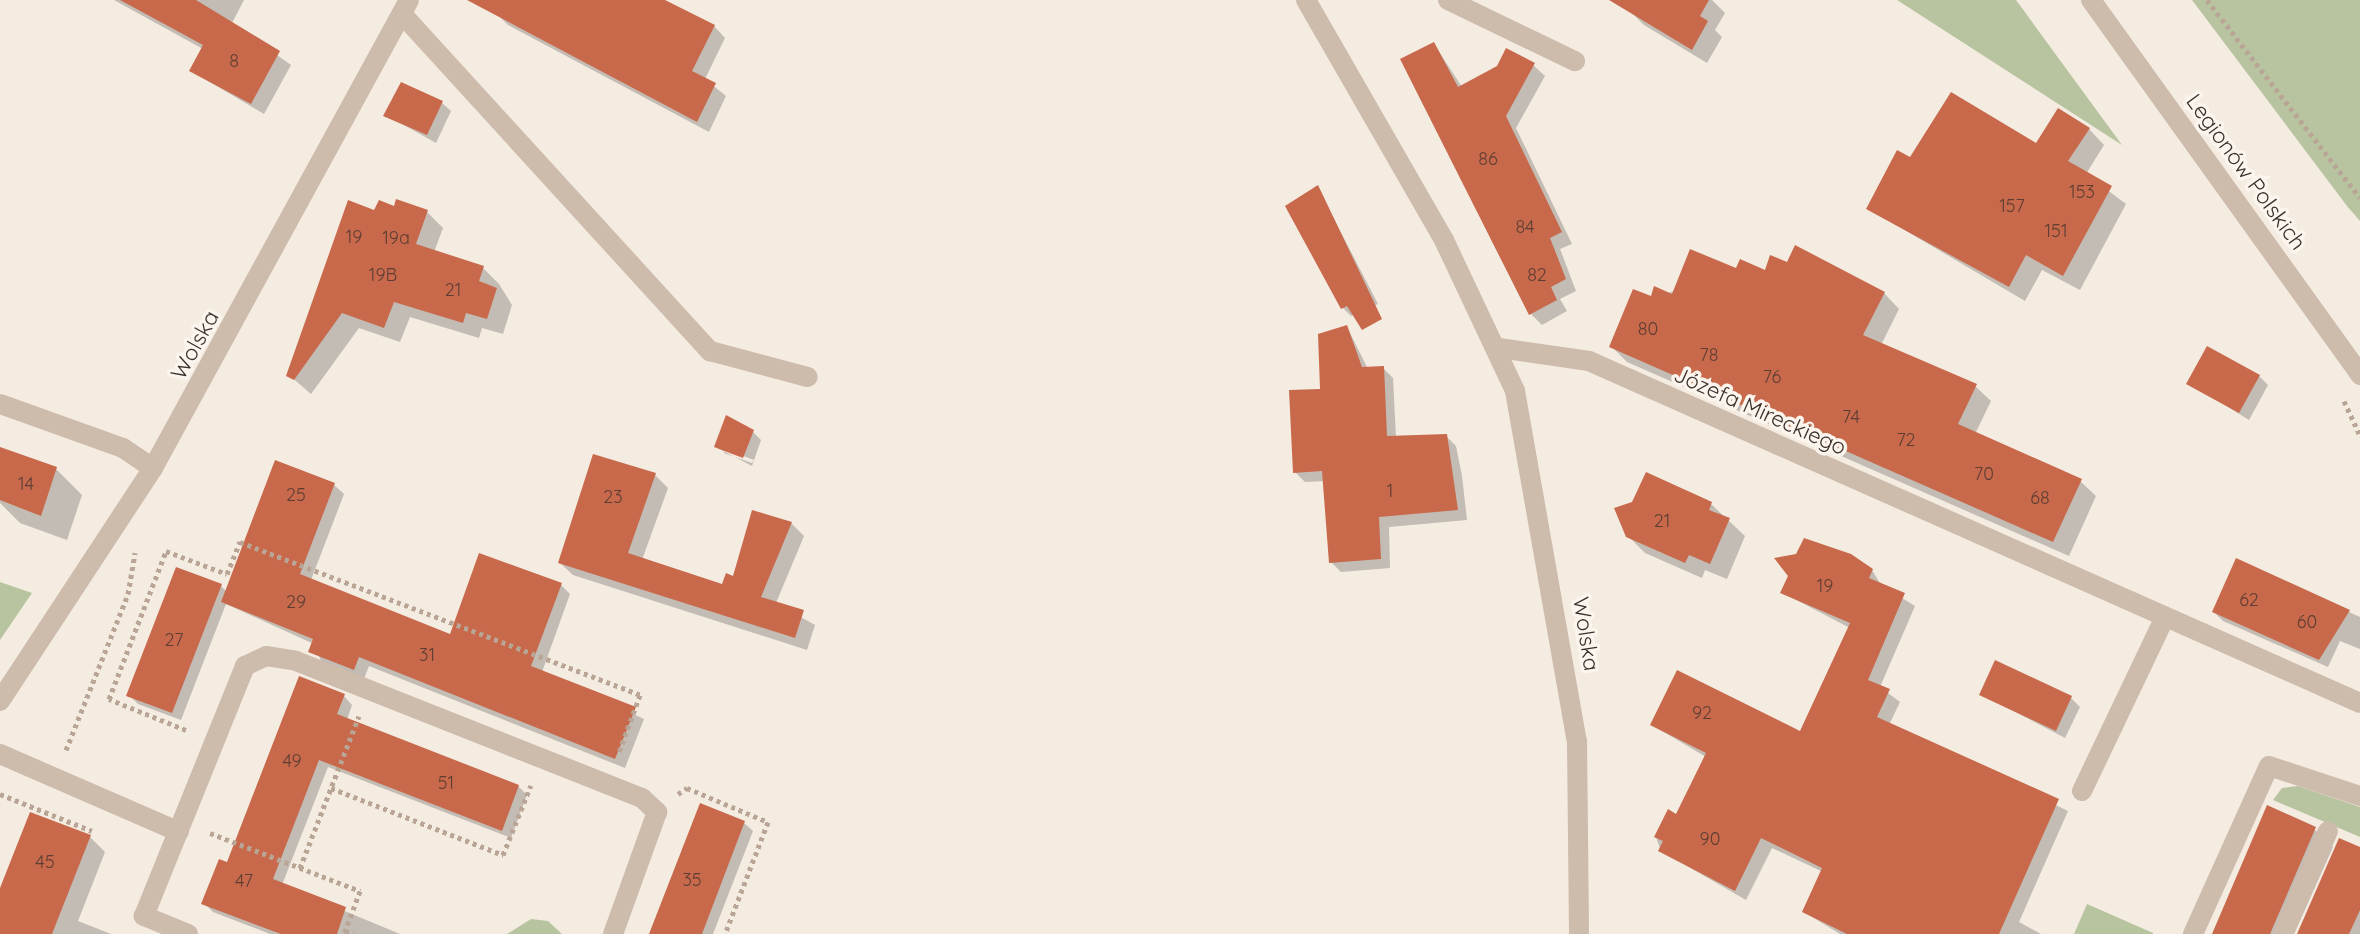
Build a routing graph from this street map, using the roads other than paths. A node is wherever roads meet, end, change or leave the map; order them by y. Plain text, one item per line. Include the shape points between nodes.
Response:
1 (1306, 0) edge
2 (1448, 0) edge
3 (2091, 0) edge
4 (406, 7) edge
5 (1575, 61) dead end
6 (1499, 348) junction
7 (2360, 375) edge
8 (808, 377) dead end
9 (0, 404) edge
10 (153, 468) junction
11 (2165, 617) junction
12 (0, 701) edge
13 (2360, 703) edge
14 (0, 754) edge
15 (2082, 791) dead end
16 (2360, 796) edge
17 (181, 828) junction
18 (2328, 831) dead end
19 (188, 934) edge
20 (613, 934) edge
21 (1579, 934) edge
22 (2193, 934) edge
23 (2283, 934) edge

1 - 6 street
2 - 5 street
3 - 7 street, Legionów Polskich
4 - 8 street via 710,351
4 - 10 street, Wolska
6 - 11 street, Józefa Mireckiego via 1589,361
6 - 21 street, Wolska via 1527,436 1572,702
9 - 10 street via 123,448
10 - 12 street, Wolska
11 - 13 street, Józefa Mireckiego
11 - 15 street
14 - 17 street
16 - 22 street via 2269,766
17 - 19 street via 144,916
17 - 20 street via 245,666 266,656 369,690 630,793 657,812
18 - 23 street

